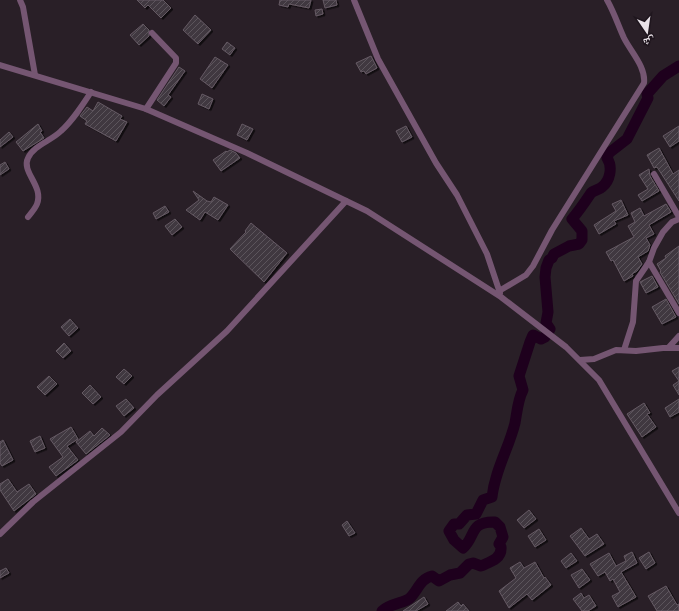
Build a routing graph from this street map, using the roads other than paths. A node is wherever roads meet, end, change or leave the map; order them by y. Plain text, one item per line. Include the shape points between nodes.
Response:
1 (20, 0) edge
2 (354, 0) edge
3 (607, 0) edge
4 (152, 33) dead end
5 (0, 65) edge
6 (35, 75) junction
7 (91, 92) junction
8 (146, 109) junction
9 (654, 174) dead end
10 (346, 201) junction
11 (28, 217) dead end
12 (679, 218) edge
13 (649, 262) junction
14 (500, 294) junction
15 (679, 313) edge
16 (679, 336) edge
17 (668, 347) junction
18 (679, 348) edge
19 (624, 350) junction
20 (580, 360) junction
21 (679, 513) edge
22 (0, 534) edge

1 - 6 street
2 - 14 street via 378,59 436,163 457,195 487,254
3 - 14 street via 642,70 644,83 555,224 533,266 526,275
4 - 8 street via 176,58 176,63
5 - 6 street
6 - 7 street
7 - 8 street
7 - 11 street via 79,112 60,132 34,150 27,160 27,168 38,190 36,205
8 - 10 street
9 - 12 street
10 - 14 street via 367,210
10 - 22 street via 227,331 121,432 33,502
12 - 13 street via 663,232
13 - 15 street
13 - 19 street via 636,281 633,322
14 - 20 street
16 - 17 street
17 - 18 street
17 - 19 street
19 - 20 street via 616,350 594,359
20 - 21 street via 612,398

